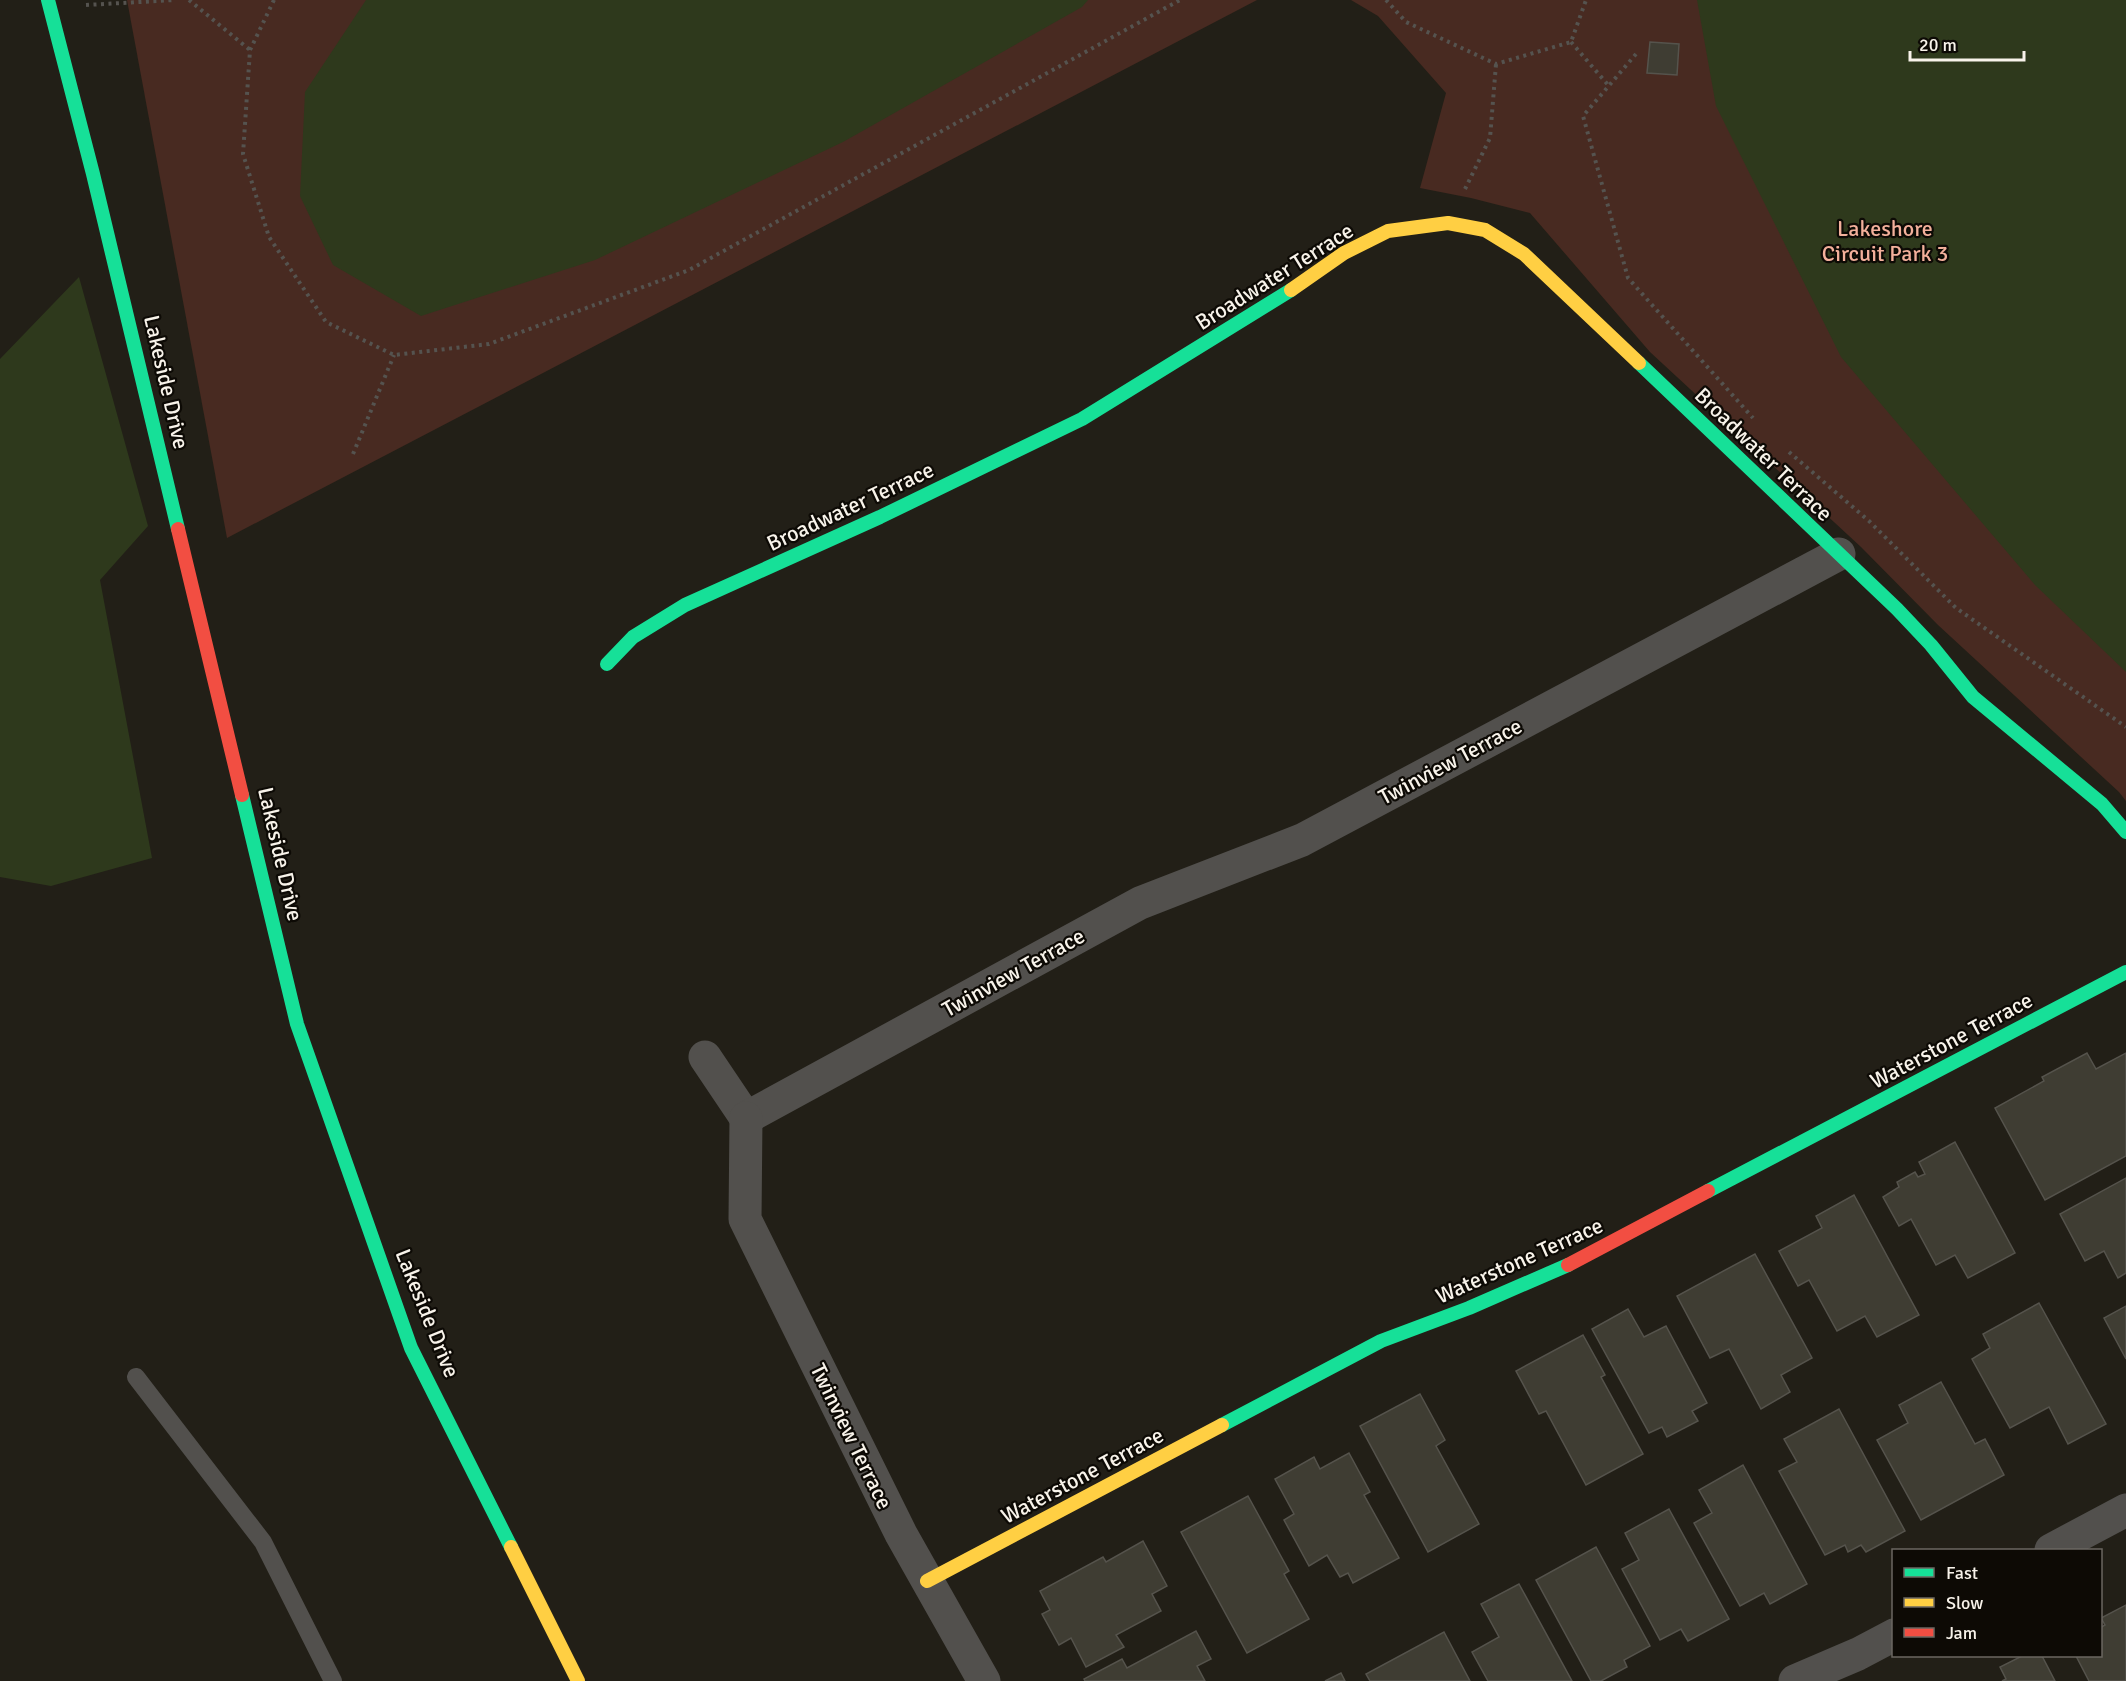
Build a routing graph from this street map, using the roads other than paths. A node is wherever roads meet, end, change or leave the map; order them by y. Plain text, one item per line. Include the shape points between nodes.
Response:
1 (49, 3) edge
2 (1839, 554) junction
3 (607, 663) dead end
4 (2126, 832) edge
5 (2126, 972) edge
6 (705, 1058) dead end
7 (746, 1118) junction
8 (136, 1377) dead end
9 (2126, 1510) edge
10 (2055, 1549) edge
11 (927, 1581) junction
12 (1892, 1636) edge
13 (333, 1681) edge
14 (578, 1681) edge
15 (984, 1681) edge
16 (1795, 1681) edge

1 - 14 street, Lakeside Drive via 300,1035 411,1348
2 - 3 street, Broadwater Terrace via 1524,254 1485,230 1448,223 1388,231 1344,253 1271,304 1082,419 880,517 685,605 633,637
2 - 4 street, Broadwater Terrace via 1898,609 1973,697 2102,804
2 - 7 street, Twinview Terrace via 1302,840 1140,903
5 - 11 street, Waterstone Terrace via 1556,1271 1382,1341
6 - 7 street
7 - 11 street, Twinview Terrace via 745,1219
8 - 13 lane via 263,1542
9 - 10 street
11 - 15 street, Twinview Terrace
12 - 16 street

